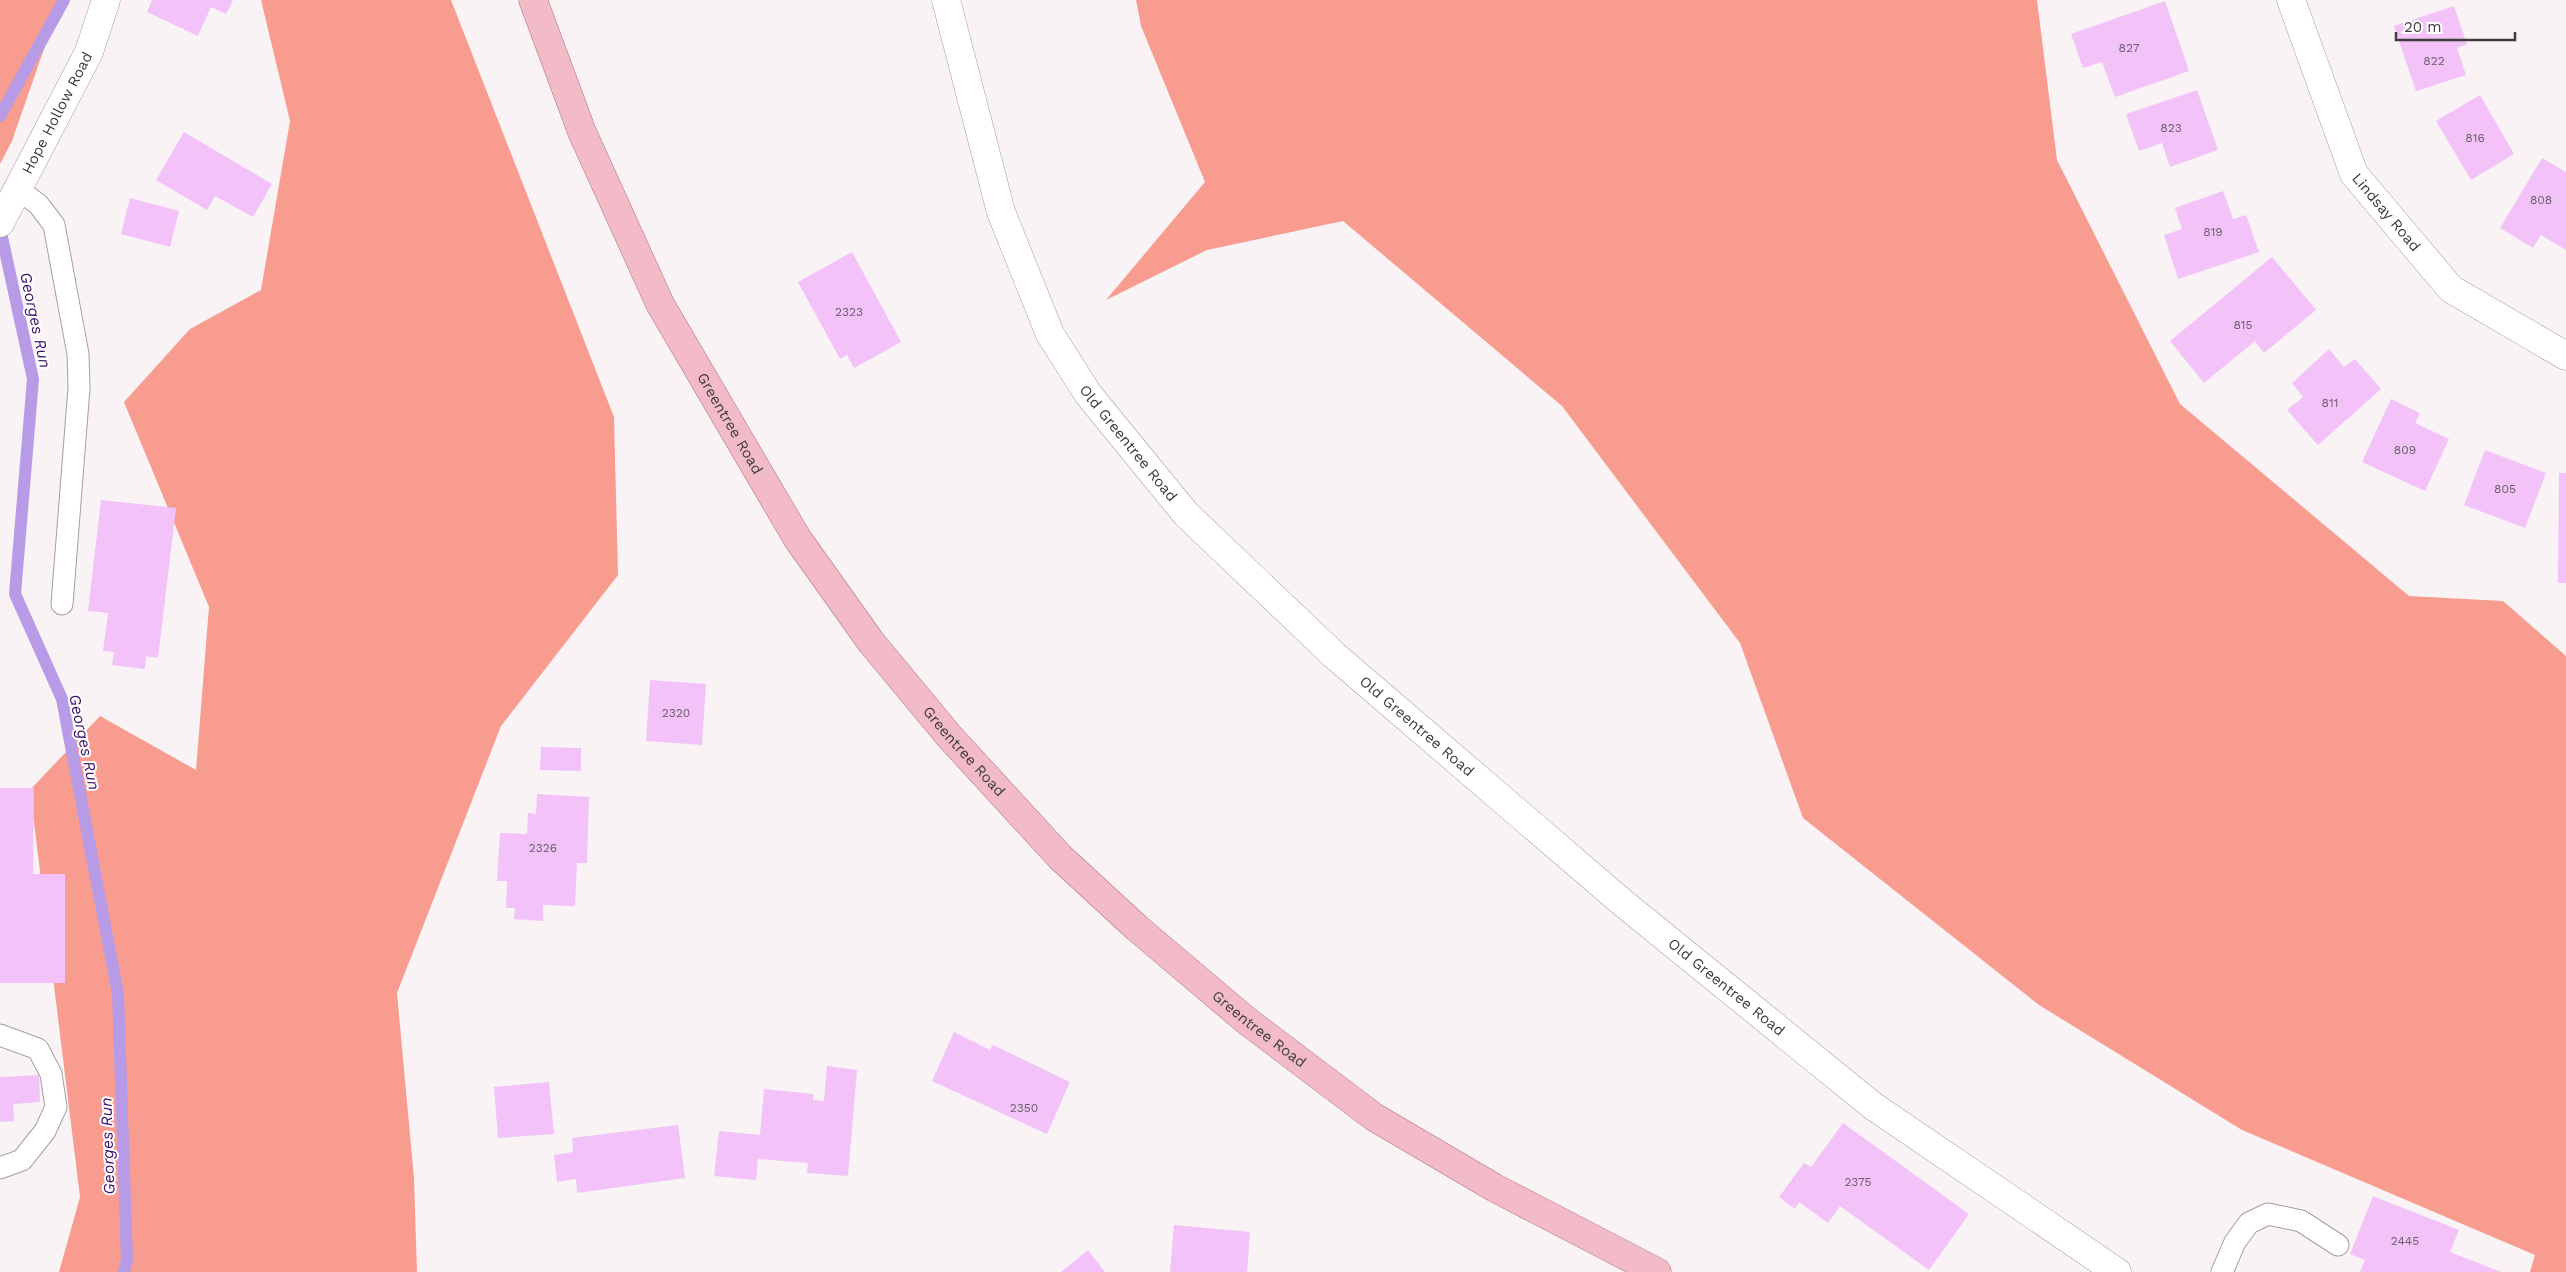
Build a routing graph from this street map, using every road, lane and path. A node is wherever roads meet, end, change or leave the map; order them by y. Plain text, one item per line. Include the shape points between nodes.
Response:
1 (106, 0) edge
2 (533, 0) edge
3 (946, 0) edge
4 (2291, 0) edge
5 (17, 189) junction
6 (0, 223) edge
7 (2566, 356) edge
8 (62, 604) dead end
9 (0, 1035) edge
10 (0, 1168) edge
11 (2338, 1245) dead end
12 (1657, 1272) edge
13 (2117, 1272) edge
14 (2222, 1272) edge

1 - 5 street, Hope Hollow Road via 89,52
2 - 12 main road, Greentree Road via 582,132 660,304 797,538 871,642 948,736 1060,856 1137,928 1247,1021 1358,1105 1495,1188
3 - 13 street, Old Greentree Road via 1002,212 1050,334 1088,394 1186,514 1334,655 1638,916 1873,1106
4 - 7 street, Lindsay Road via 2354,174 2451,289
5 - 6 street, Hope Hollow Road
5 - 8 lane via 38,204 54,225 78,354 79,388
9 - 10 lane via 38,1049 51,1074 56,1106 45,1131 22,1160
11 - 14 lane via 2301,1221 2268,1214 2249,1223 2235,1242

